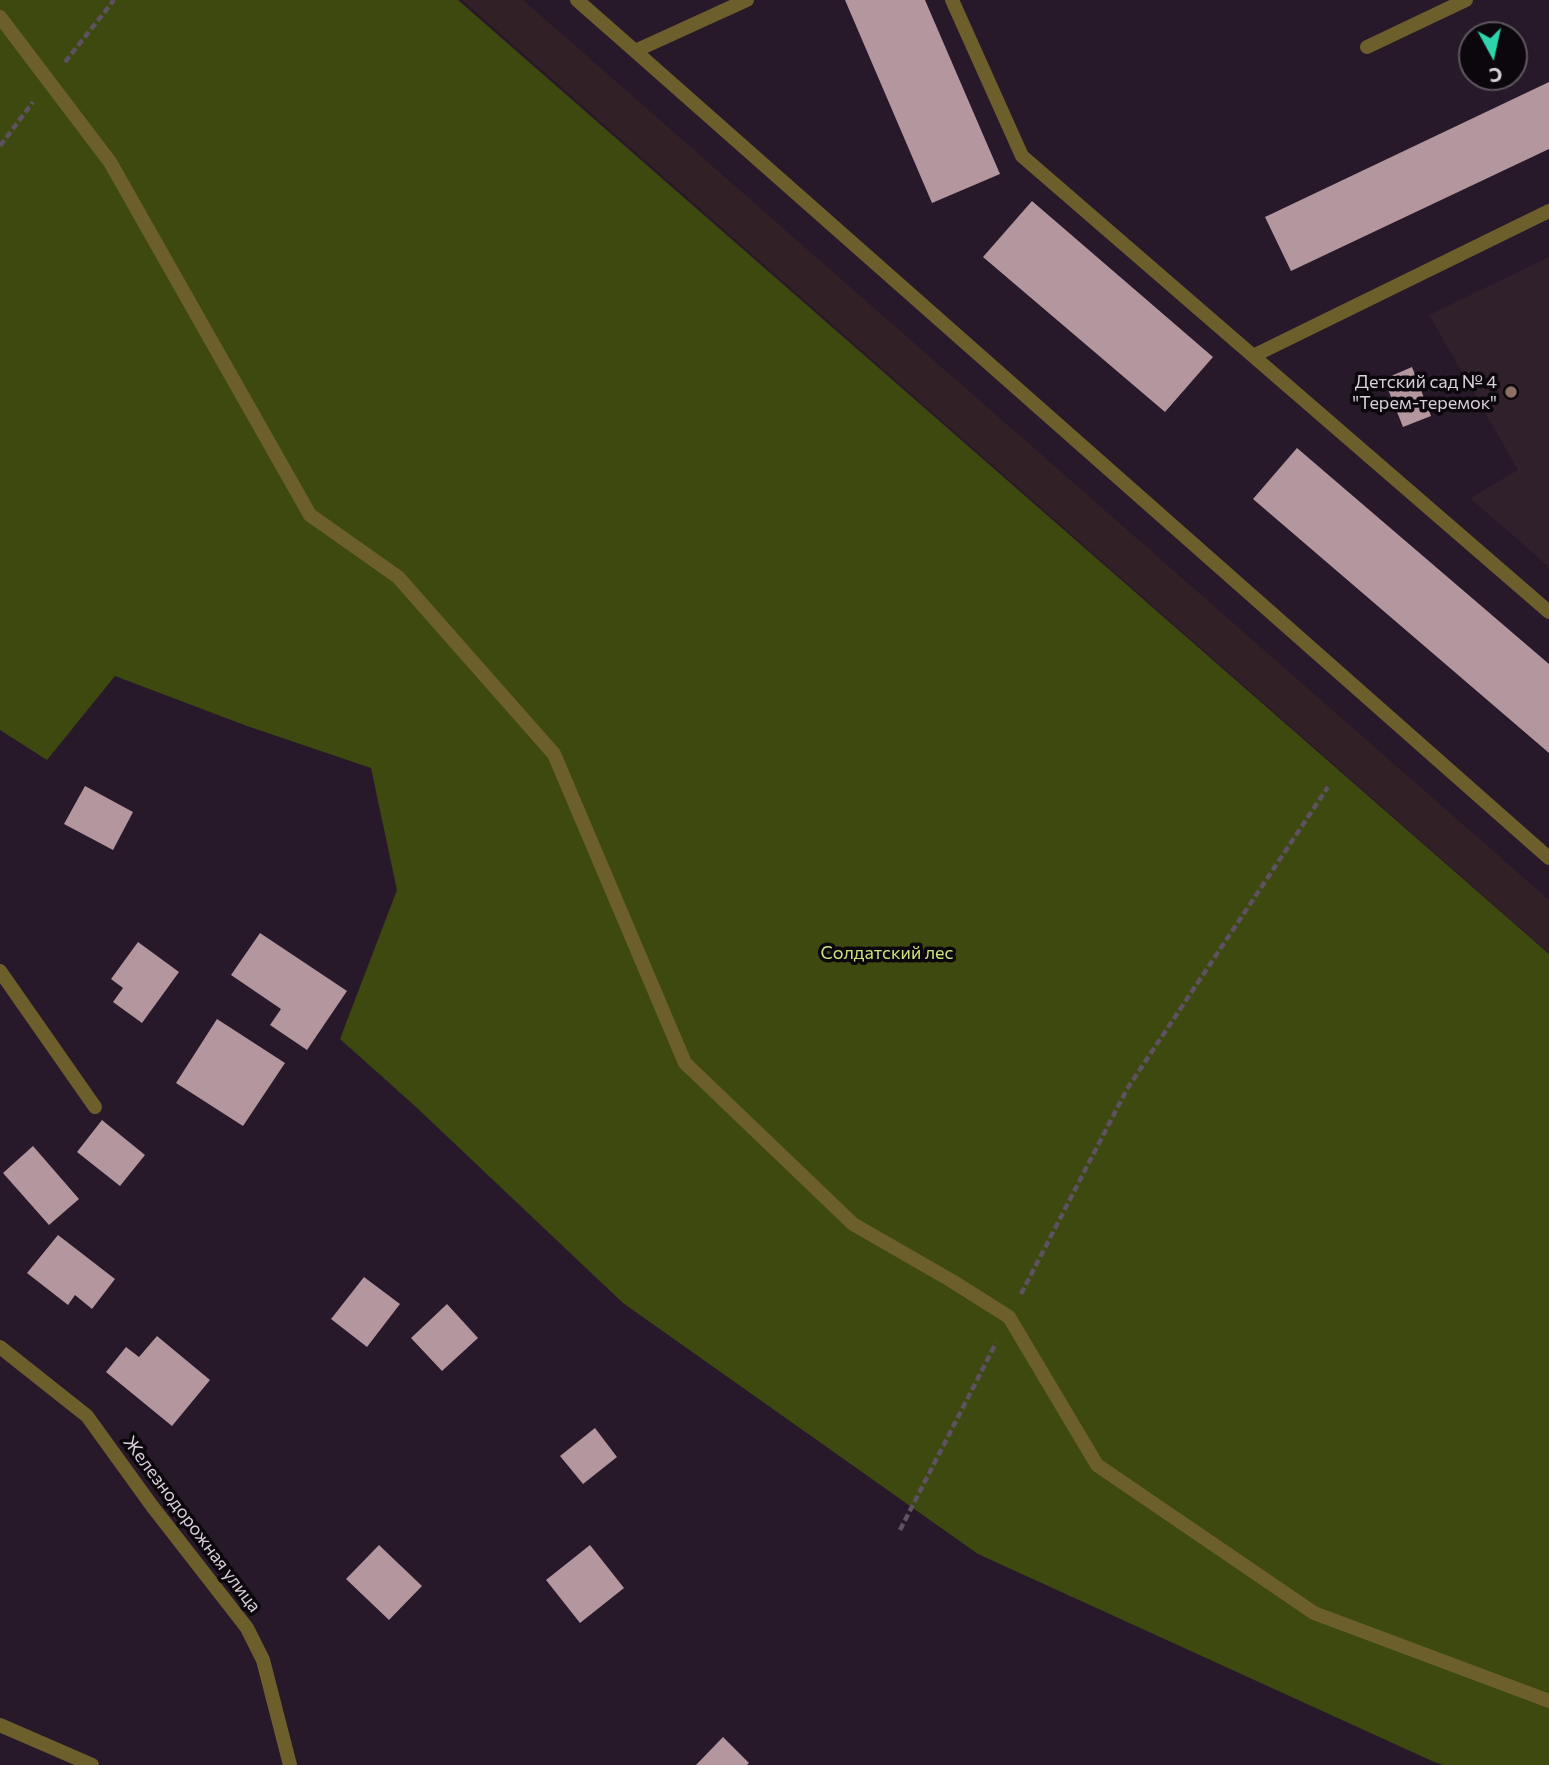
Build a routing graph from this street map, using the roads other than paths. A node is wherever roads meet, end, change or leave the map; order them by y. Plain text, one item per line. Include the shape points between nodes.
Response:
1 (577, 0) edge
2 (747, 0) edge
3 (953, 0) edge
4 (1466, 0) edge
5 (0, 17) edge
6 (1367, 47) dead end
7 (635, 51) junction
8 (1549, 211) edge
9 (1253, 356) junction
10 (1549, 612) edge
11 (1549, 858) edge
12 (0, 971) edge
13 (95, 1107) dead end
14 (0, 1347) edge
15 (1549, 1701) edge
16 (0, 1725) edge
17 (92, 1765) edge
18 (290, 1765) edge

1 - 7 street
2 - 7 street
3 - 9 street via 1022,156
4 - 6 street
5 - 15 street via 110,162 310,515 398,577 554,754 685,1063 853,1224 1009,1317 1097,1465 1314,1612
7 - 11 street
8 - 9 street
9 - 10 street
12 - 13 street
14 - 18 street, Железнодорожная улица via 87,1416 247,1628 263,1661
16 - 17 street

